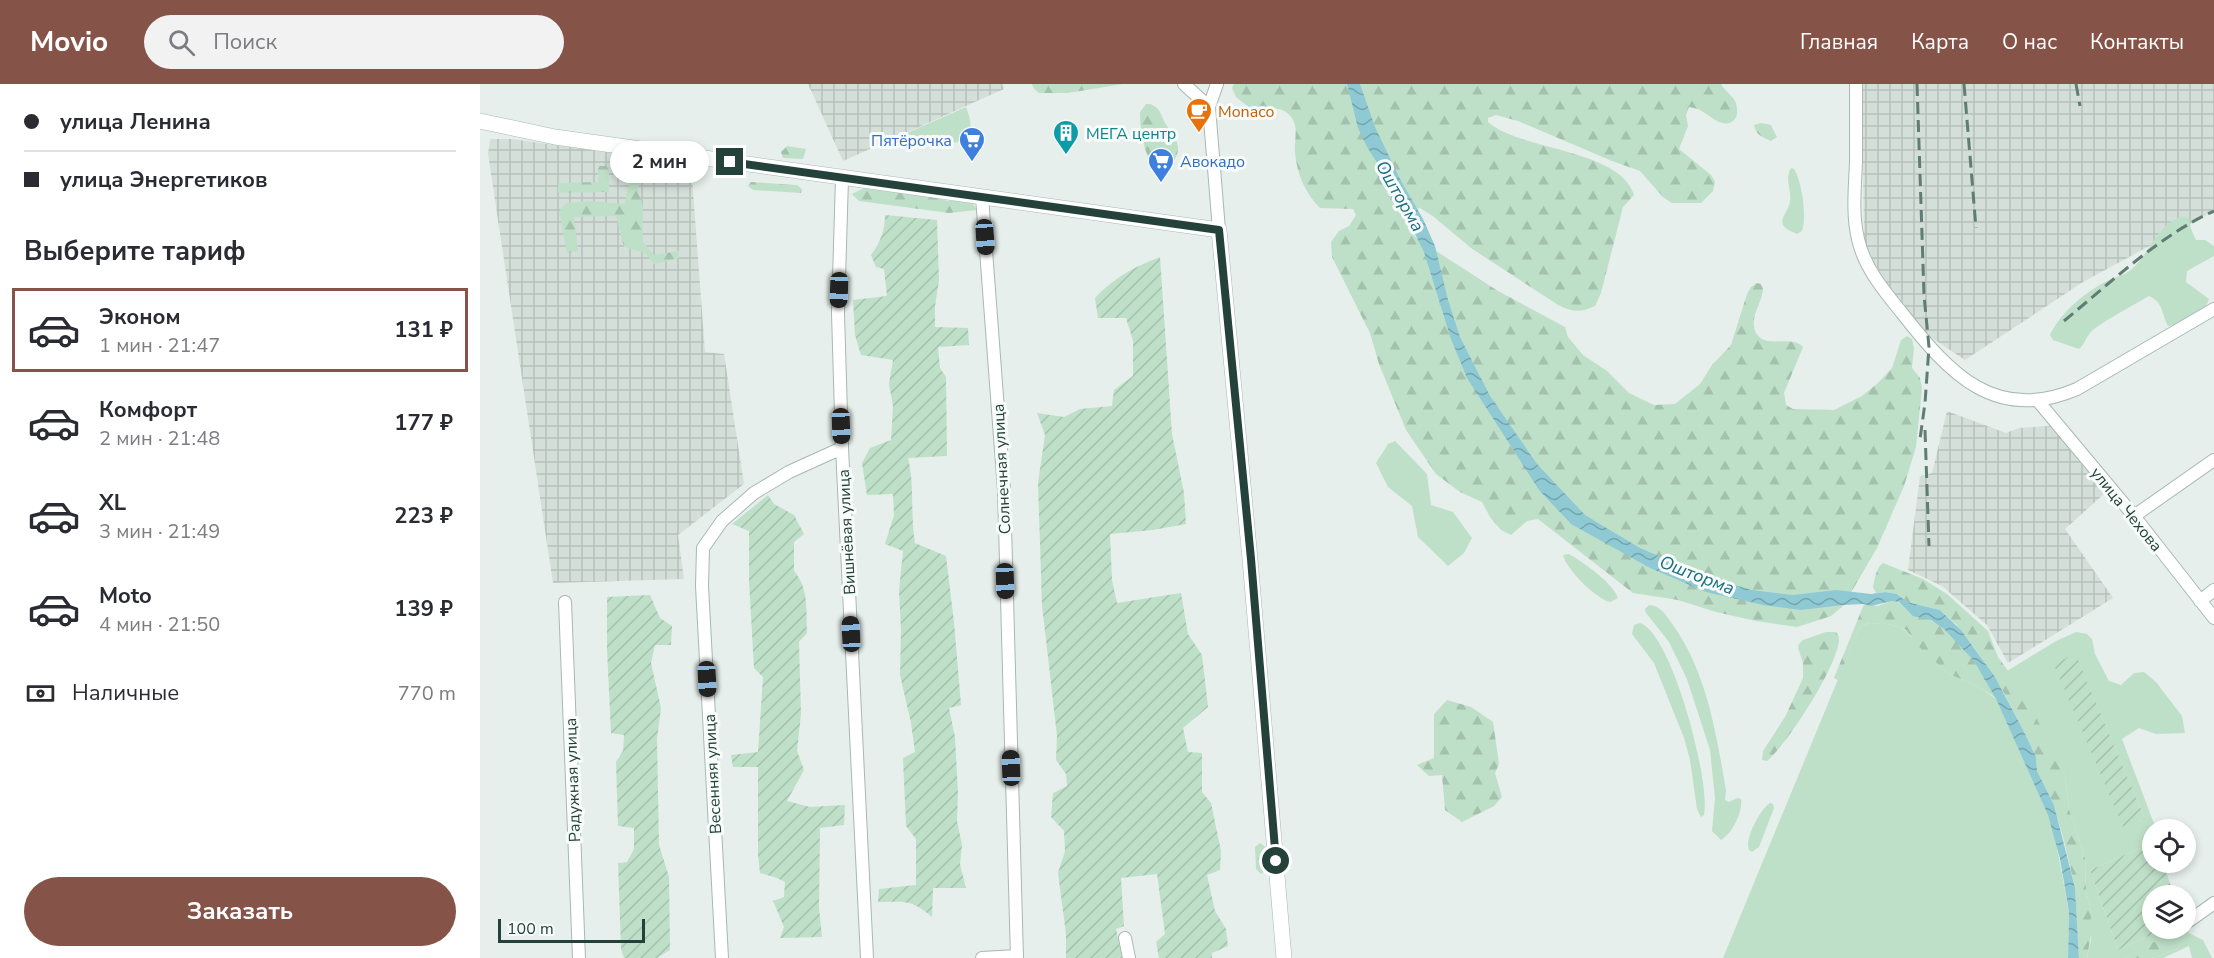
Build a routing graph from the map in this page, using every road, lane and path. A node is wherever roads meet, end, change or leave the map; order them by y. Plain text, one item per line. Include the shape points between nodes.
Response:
1 (1184, 84) edge
2 (1217, 84) edge
3 (1856, 84) edge
4 (1209, 107) junction
5 (480, 121) edge
6 (842, 178) junction
7 (982, 197) junction
8 (1219, 230) junction
9 (2214, 309) edge
10 (2038, 401) junction
11 (842, 448) junction
12 (2214, 460) edge
13 (2134, 516) junction
14 (2214, 590) edge
15 (2200, 601) junction
16 (565, 602) dead end
17 (2214, 618) edge
18 (2214, 903) edge
19 (2196, 915) edge
20 (1125, 938) dead end
21 (1017, 957) edge
22 (579, 958) edge
23 (722, 958) edge
24 (867, 958) edge
25 (982, 958) edge
26 (1129, 958) edge
27 (1284, 958) edge

1 - 4 street
2 - 4 street
3 - 10 street via 1854,214 1858,239 1874,274 1940,360 1963,378 1994,395
4 - 8 street
5 - 6 street via 555,136
6 - 7 street
6 - 11 street, Вишнёвая улица via 838,313
7 - 8 street
7 - 21 street, Солнечная улица via 1004,490
8 - 27 street
9 - 10 street via 2077,389
10 - 13 street, улица Чехова
11 - 23 street, Весенняя улица via 754,493 722,521 703,548
11 - 24 street, Вишнёвая улица
12 - 13 street
13 - 15 street, улица Чехова
14 - 15 street
15 - 17 street, улица Чехова
16 - 22 street, Радужная улица
18 - 19 street
20 - 26 street
21 - 25 street

